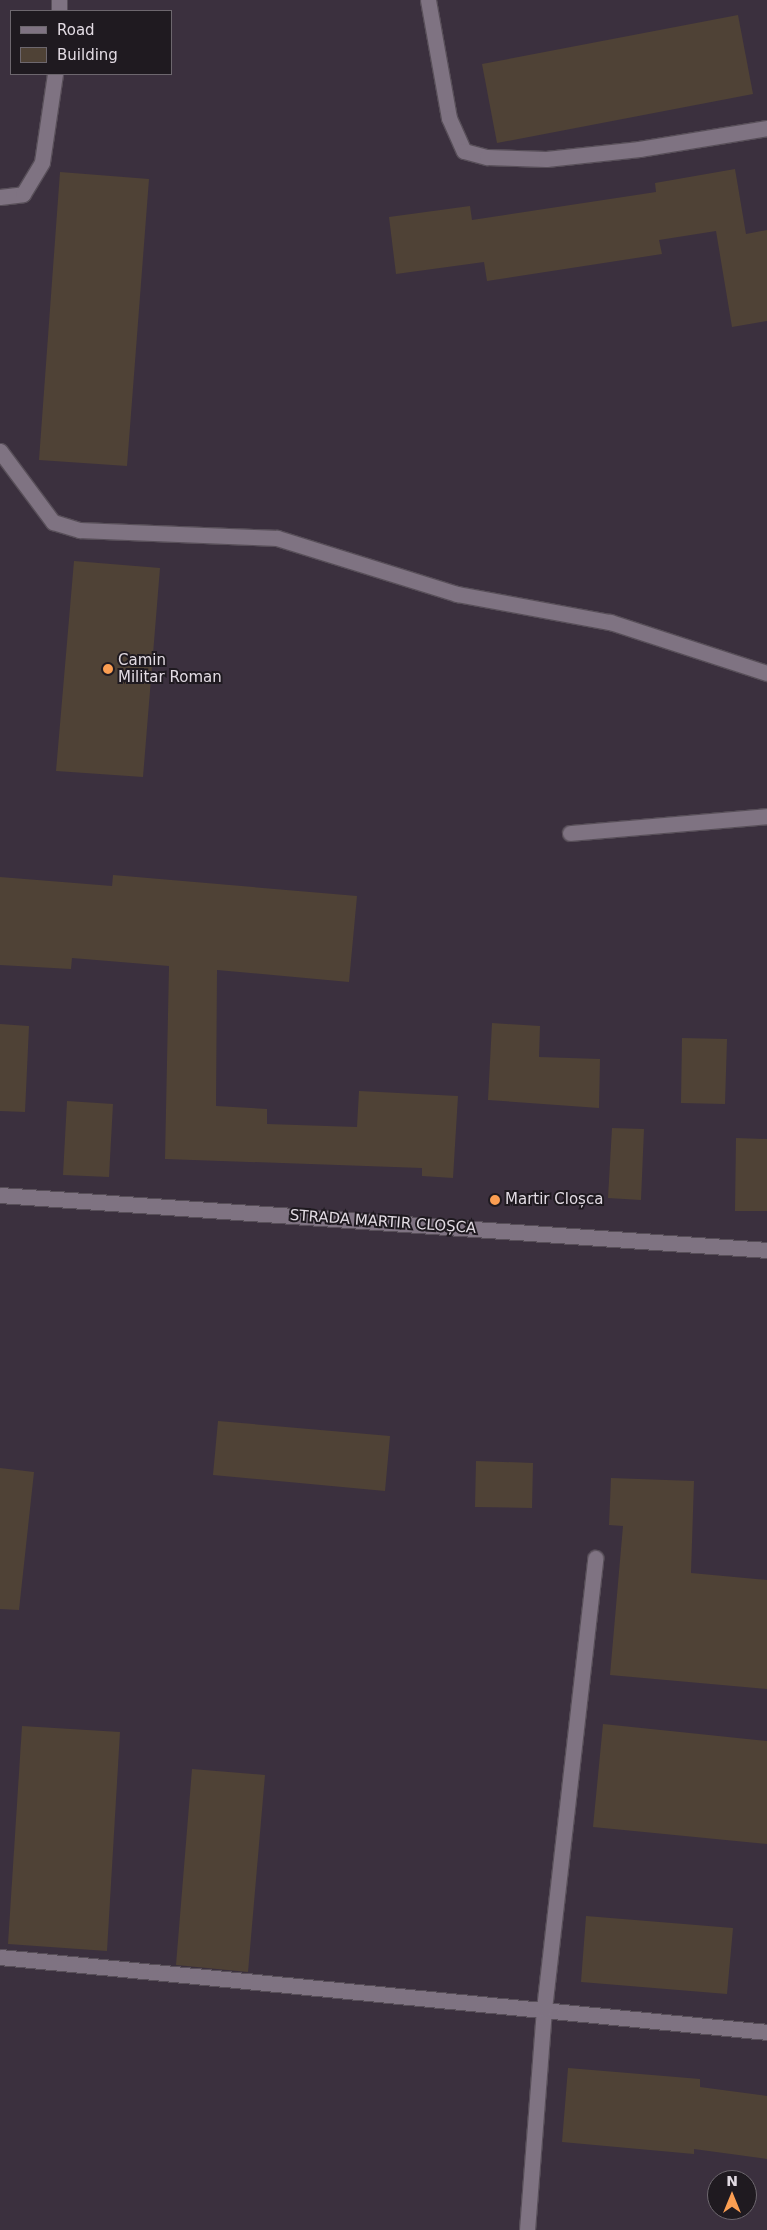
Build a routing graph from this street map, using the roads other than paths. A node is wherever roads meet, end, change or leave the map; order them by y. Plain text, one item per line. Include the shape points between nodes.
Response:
1 (428, 0) edge
2 (55, 75) edge
3 (767, 128) edge
4 (0, 197) edge
5 (0, 451) edge
6 (767, 673) edge
7 (767, 816) edge
8 (570, 833) dead end
9 (0, 1195) edge
10 (767, 1250) edge
11 (595, 1558) dead end
12 (0, 1957) edge
13 (544, 2010) junction
14 (767, 2032) edge
15 (527, 2230) edge

1 - 3 street via 449,118 464,151 487,158 546,159 639,150
2 - 4 street via 42,162 23,194
5 - 6 street via 53,522 80,530 278,538 457,594 610,622
7 - 8 street
9 - 10 street, STRADA MARTIR CLOȘCA
11 - 13 street
12 - 13 street
13 - 14 street
13 - 15 street

